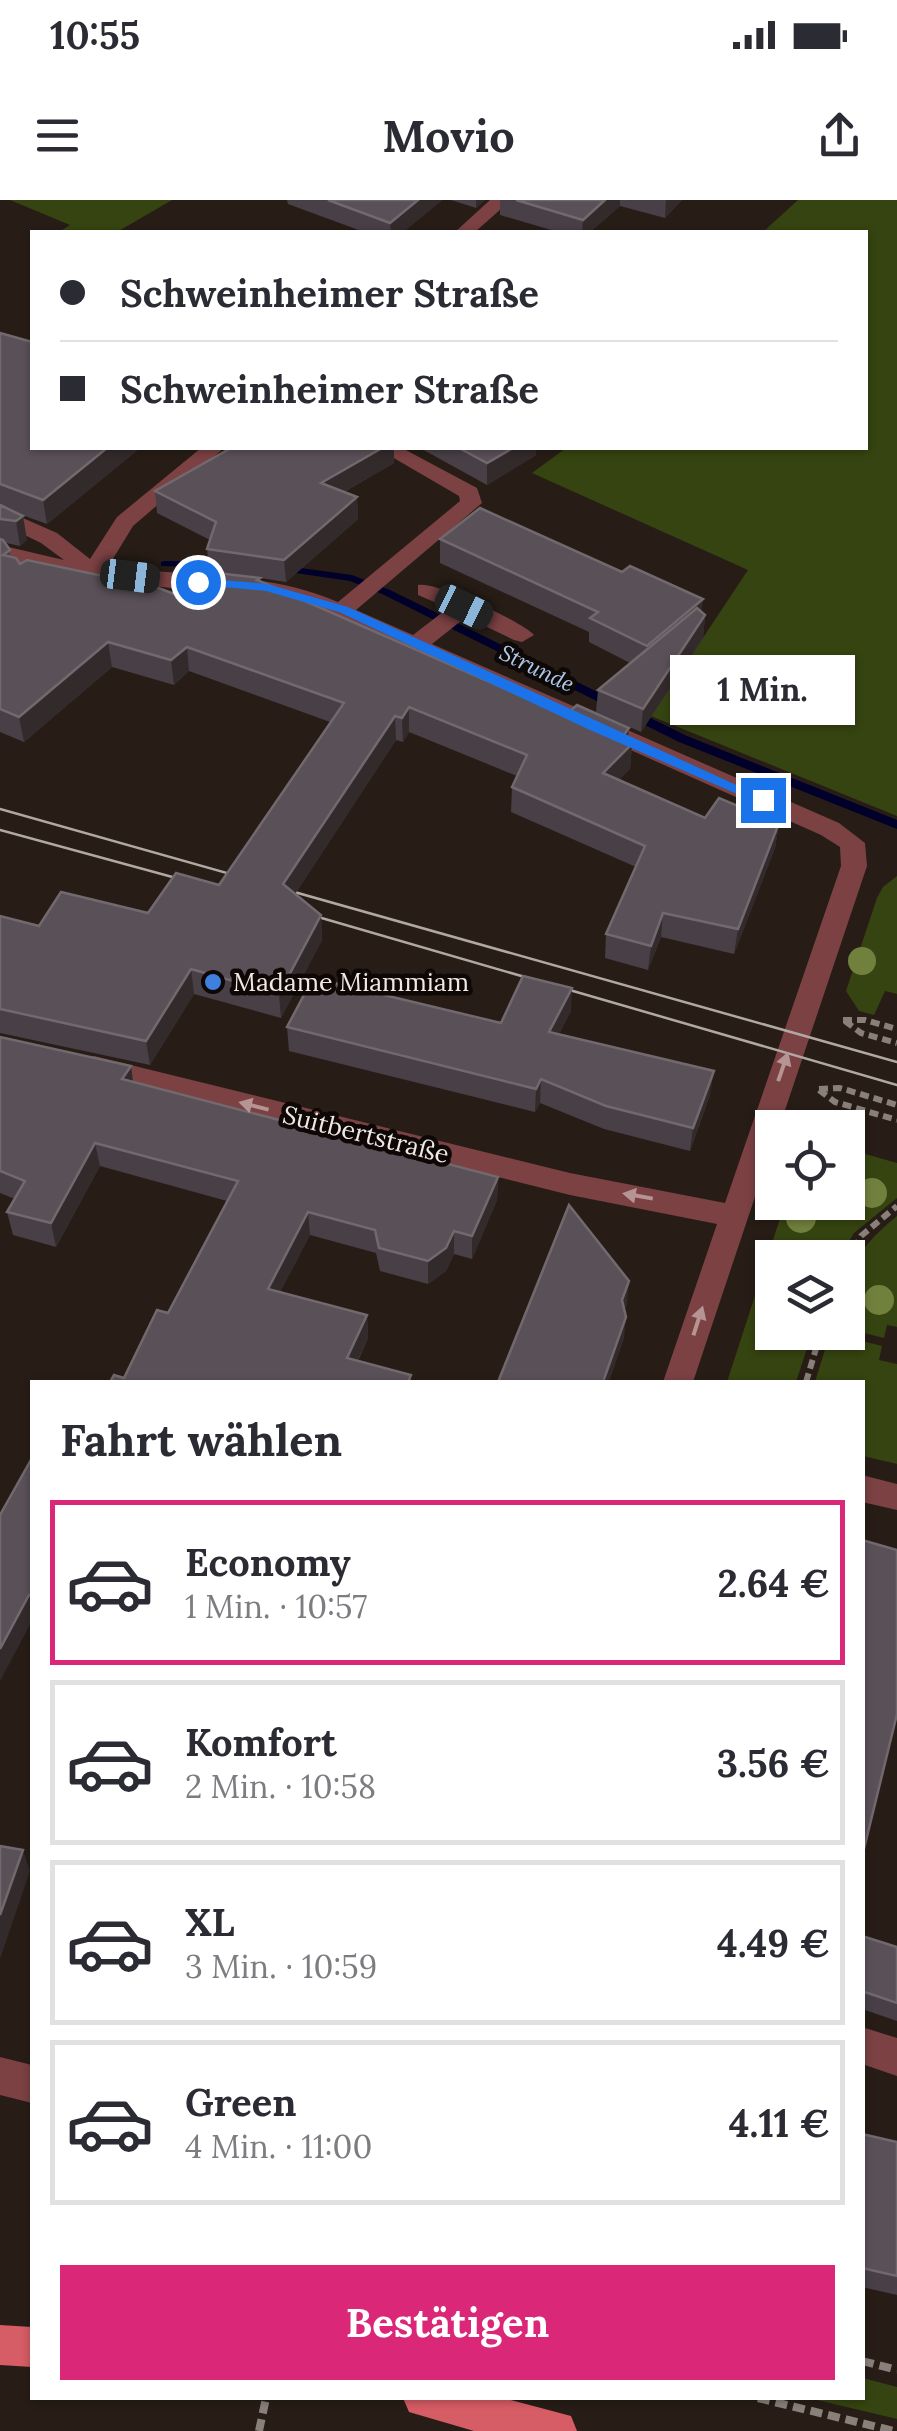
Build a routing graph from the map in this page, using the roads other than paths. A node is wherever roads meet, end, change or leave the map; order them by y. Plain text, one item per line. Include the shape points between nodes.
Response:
1 (502, 200) edge
2 (466, 230) edge
3 (211, 450) edge
4 (391, 450) edge
5 (0, 514) edge
6 (0, 552) edge
7 (93, 572) junction
8 (426, 590) dead end
9 (344, 609) junction
10 (442, 624) junction
11 (522, 635) dead end
12 (69, 1060) edge
13 (734, 1216) junction
14 (679, 1380) edge
15 (865, 1489) edge
16 (897, 1496) edge
17 (865, 2046) edge
18 (897, 2057) edge
19 (0, 2076) edge
20 (30, 2084) edge
21 (0, 2344) edge
22 (30, 2347) edge
23 (431, 2400) edge
24 (556, 2431) edge

1 - 2 street
3 - 7 street via 126,522
4 - 9 street via 468,493 471,503
5 - 7 street via 49,538
6 - 7 street
7 - 9 street via 267,588
8 - 10 street
9 - 10 street
10 - 11 street
13 -> 10 street via 854,866 852,843 595,728
13 -> 12 street, Suitbertstraße via 570,1184
14 -> 13 street
15 - 16 street
17 - 18 street
19 - 20 street
21 - 22 main road
23 - 24 main road

